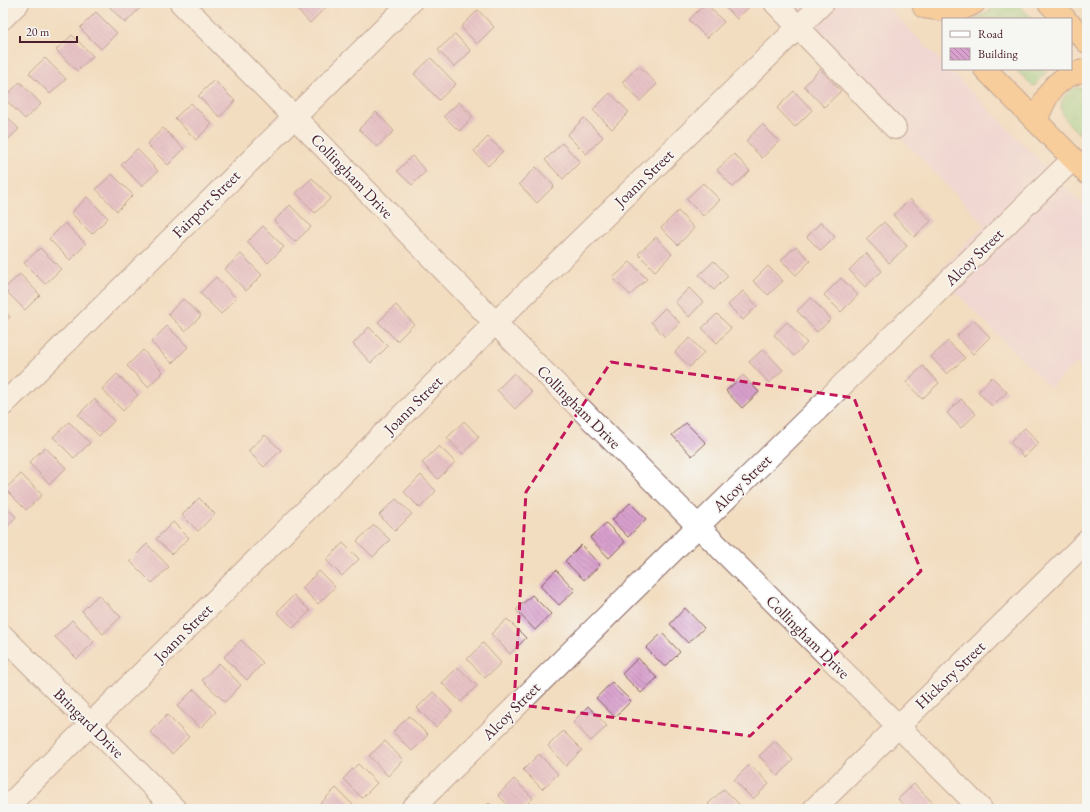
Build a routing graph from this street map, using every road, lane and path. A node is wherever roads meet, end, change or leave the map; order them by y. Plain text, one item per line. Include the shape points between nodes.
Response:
1 (18, 3) edge
2 (181, 3) edge
3 (410, 3) edge
4 (776, 3) edge
5 (823, 3) edge
6 (974, 3) edge
7 (1049, 3) edge
8 (921, 5) edge
9 (3, 18) edge
10 (1063, 18) edge
11 (799, 26) junction
12 (942, 26) edge
13 (1072, 27) edge
14 (1087, 42) edge
15 (986, 70) edge
16 (1087, 70) edge
17 (294, 118) junction
18 (1036, 121) junction
19 (895, 128) dead end
20 (1080, 166) edge
21 (495, 323) junction
22 (3, 405) edge
23 (698, 526) junction
24 (1087, 541) edge
25 (3, 636) edge
26 (91, 724) junction
27 (898, 726) junction
28 (5, 809) edge
29 (175, 809) edge
30 (412, 809) edge
31 (814, 809) edge
32 (981, 809) edge

1 - 9 street
2 - 17 street, Collingham Drive
3 - 17 street, Fairport Street
4 - 11 street
5 - 11 street, Joann Street
6 - 8 highway via 946,10
7 - 10 highway
8 - 12 highway
11 - 19 street
11 - 21 street, Joann Street
13 - 14 highway
15 - 18 highway
16 - 18 highway via 1065,77 1055,84
17 - 21 street, Collingham Drive
17 - 22 street, Fairport Street
18 - 20 highway
20 - 23 street, Alcoy Street
21 - 23 street, Collingham Drive
21 - 26 street, Joann Street
23 - 27 street, Collingham Drive
23 - 30 street, Alcoy Street
24 - 27 street, Hickory Street
25 - 26 street, Bringard Drive
26 - 28 street, Joann Street
26 - 29 street, Bringard Drive
27 - 31 street, Hickory Street
27 - 32 street, Collingham Drive

